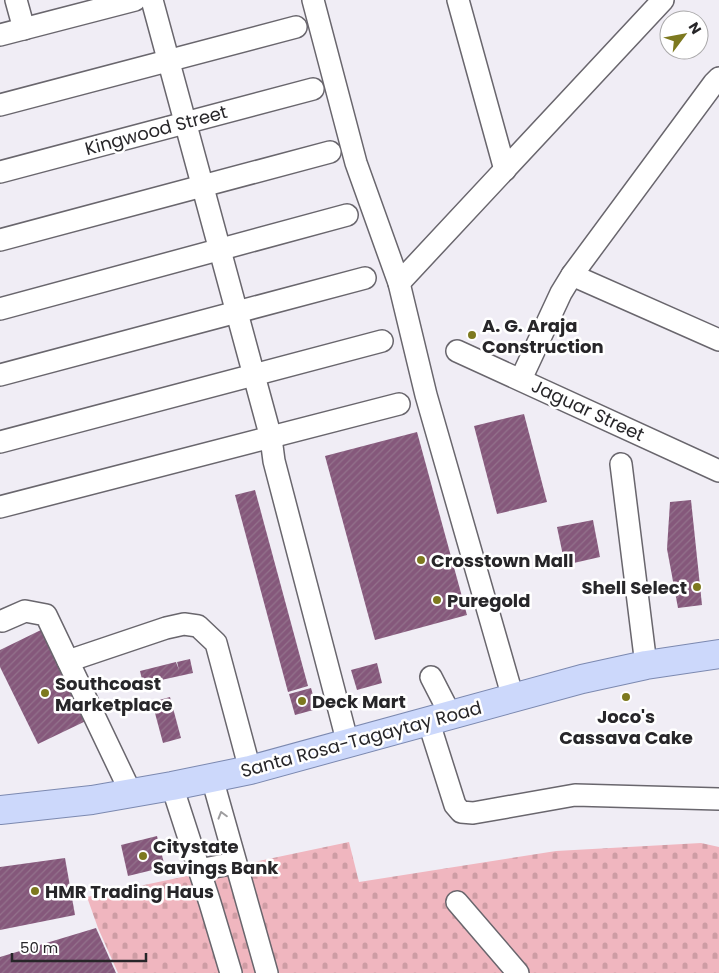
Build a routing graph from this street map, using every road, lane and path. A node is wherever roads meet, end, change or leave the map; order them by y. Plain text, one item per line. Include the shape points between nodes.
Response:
1 (16, 0) edge
2 (135, 0) edge
3 (152, 0) edge
4 (313, 0) edge
5 (458, 0) edge
6 (663, 0) edge
7 (90, 6) edge
8 (296, 26) dead end
9 (24, 29) junction
10 (0, 35) edge
11 (168, 59) junction
12 (719, 78) edge
13 (313, 89) dead end
14 (0, 105) edge
15 (185, 122) junction
16 (330, 152) dead end
17 (505, 170) junction
18 (0, 172) edge
19 (202, 185) junction
20 (347, 215) dead end
21 (0, 240) edge
22 (220, 248) junction
23 (572, 275) junction
24 (364, 278) dead end
25 (399, 283) junction
26 (0, 309) edge
27 (237, 311) junction
28 (719, 340) edge
29 (382, 341) dead end
30 (457, 351) dead end
31 (254, 374) junction
32 (0, 375) edge
33 (521, 379) junction
34 (399, 404) dead end
35 (271, 438) junction
36 (0, 442) edge
37 (621, 464) dead end
38 (719, 471) edge
39 (0, 507) edge
40 (2, 621) dead end
41 (719, 654) edge
42 (68, 660) junction
43 (646, 664) junction
44 (431, 677) dead end
45 (513, 698) junction
46 (439, 717) junction
47 (348, 744) junction
48 (250, 770) junction
49 (212, 778) junction
50 (172, 786) junction
51 (131, 793) junction
52 (719, 800) edge
53 (0, 810) edge
54 (236, 862) junction
55 (199, 870) junction
56 (457, 902) dead end
57 (256, 939) junction
58 (224, 948) junction
59 (231, 973) edge
60 (267, 973) edge
61 (518, 973) edge

1 - 9 street
2 - 7 street
3 - 11 street
4 - 25 street via 356,163
5 - 17 street
6 - 17 street
7 - 9 street
8 - 11 street
9 - 10 street
11 - 14 street
11 - 15 street
12 - 23 street
13 - 15 street, Kingwood Street
15 - 18 street, Kingwood Street
15 - 19 street
16 - 19 street
17 - 25 street
19 - 21 street
19 - 22 street
20 - 22 street
22 - 26 street
22 - 27 street
23 - 28 street
23 - 33 street
24 - 27 street
25 - 45 street via 426,396
27 - 31 street
27 - 32 street
29 - 31 street
30 - 33 street, Jaguar Street
31 - 35 street
31 - 36 street
33 - 38 street, Jaguar Street
34 - 35 street
35 - 39 street
35 - 47 street via 274,461
37 - 43 street
40 - 42 street via 25,611 46,615
41 - 43 main road, Santa Rosa-Tagaytay Road
42 - 48 street via 166,628 184,624 198,626 216,642
42 - 51 street
43 - 45 main road, Santa Rosa-Tagaytay Road
44 - 46 street
45 - 46 main road, Santa Rosa-Tagaytay Road
46 - 47 main road, Santa Rosa-Tagaytay Road
46 - 52 street via 455,805 461,812 575,795
47 - 48 main road, Santa Rosa-Tagaytay Road
48 - 49 main road, Santa Rosa-Tagaytay Road
49 - 50 main road, Santa Rosa-Tagaytay Road
54 -> 49 street
50 - 51 main road, Santa Rosa-Tagaytay Road
50 - 55 street
51 - 53 main road, Santa Rosa-Tagaytay Road
54 - 55 street
54 - 57 street
55 - 58 street
56 - 61 street
57 - 58 street
57 - 60 street
58 - 59 street

